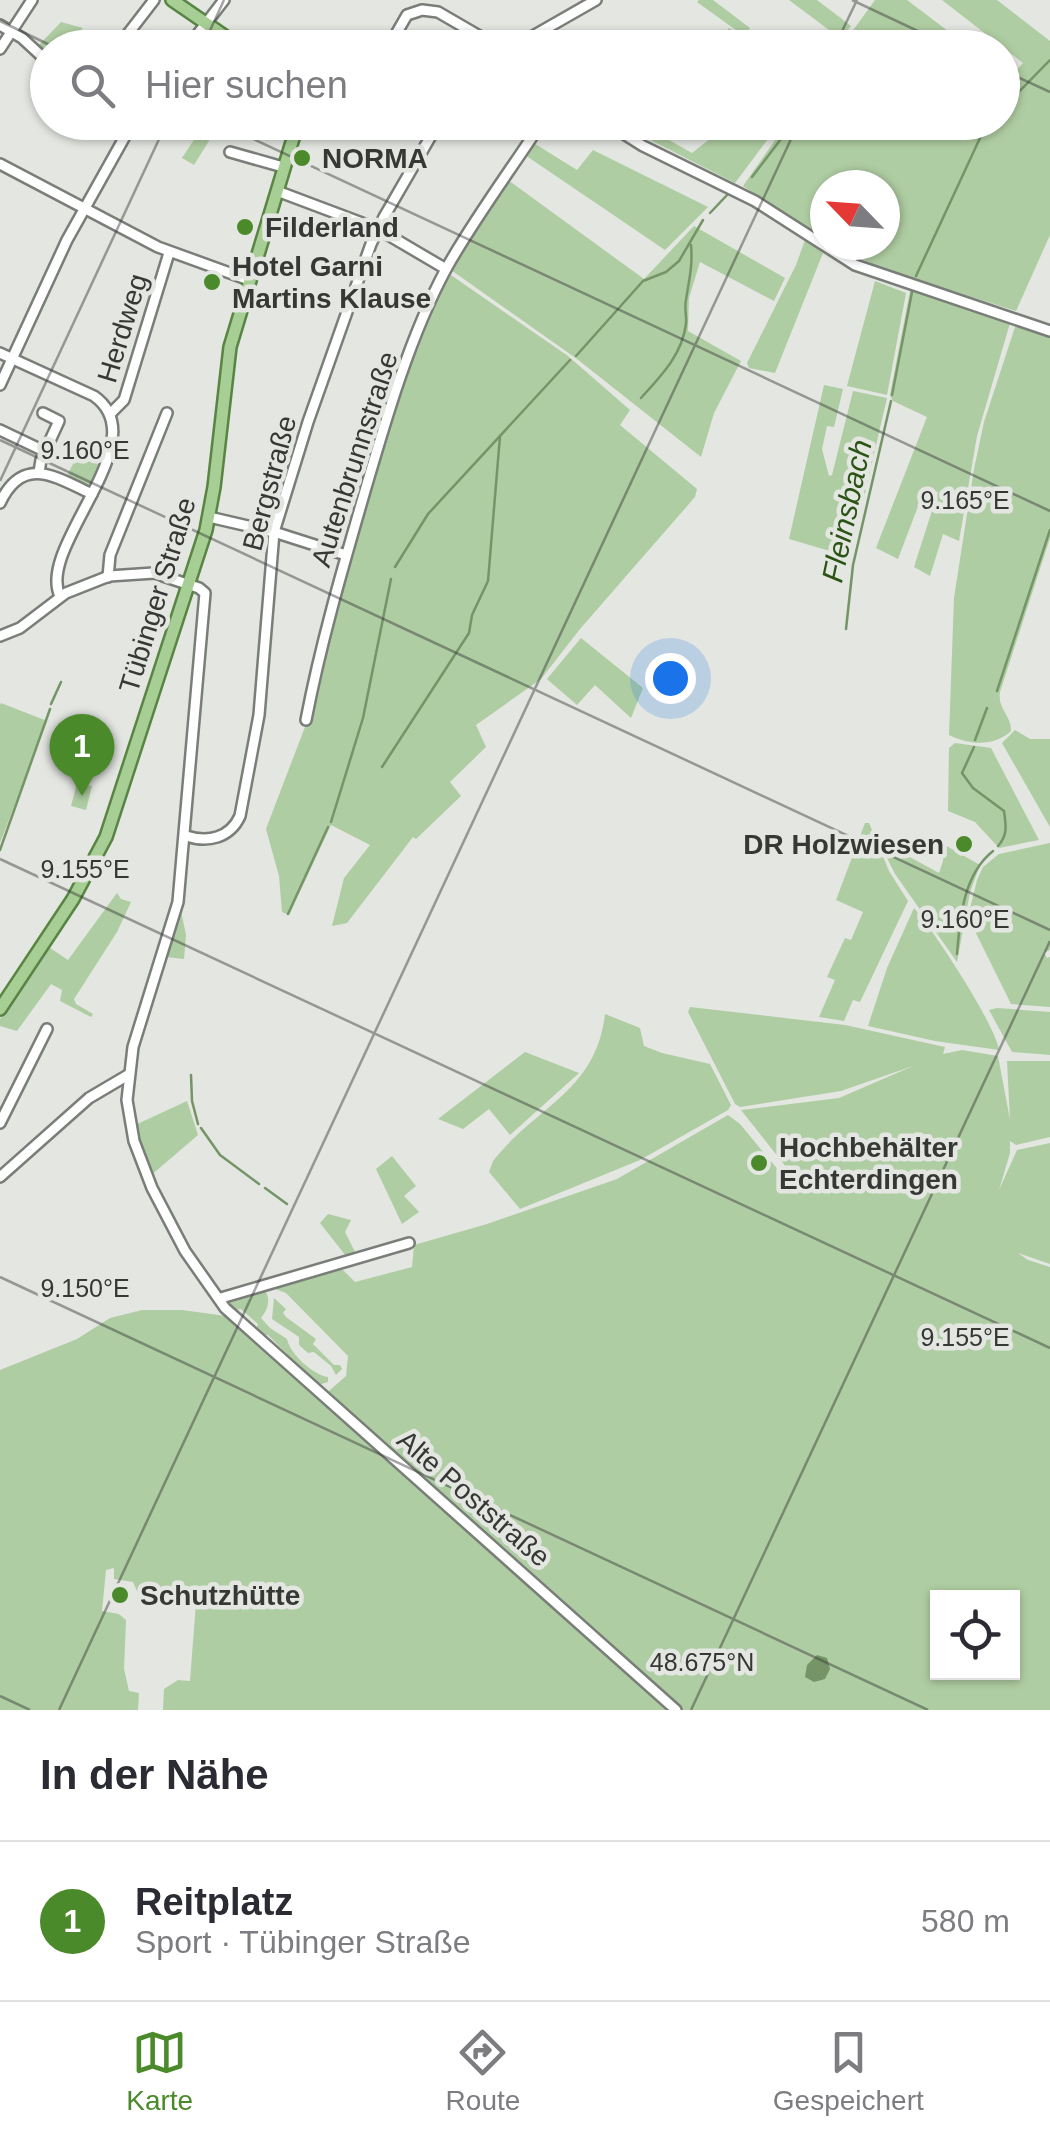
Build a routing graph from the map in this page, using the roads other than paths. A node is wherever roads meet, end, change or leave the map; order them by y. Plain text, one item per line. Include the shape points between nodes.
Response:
1 (32, 0) edge
2 (154, 0) edge
3 (172, 0) edge
4 (224, 0) edge
5 (596, 0) edge
6 (417, 5) edge
7 (206, 24) junction
8 (0, 25) edge
9 (131, 30) edge
10 (201, 30) edge
11 (215, 30) edge
12 (398, 30) edge
13 (465, 30) edge
14 (544, 30) edge
15 (14, 32) junction
16 (30, 46) edge
17 (0, 48) edge
18 (123, 140) edge
19 (293, 140) edge
20 (429, 140) edge
21 (530, 140) edge
22 (635, 140) edge
23 (230, 152) dead end
24 (0, 164) edge
25 (284, 168) junction
26 (276, 191) junction
27 (84, 210) junction
28 (378, 229) junction
29 (169, 253) junction
30 (446, 269) junction
31 (249, 280) junction
32 (1050, 331) edge
33 (0, 352) edge
34 (12, 359) junction
35 (0, 385) edge
36 (43, 412) dead end
37 (111, 413) junction
38 (168, 413) dead end
39 (0, 430) edge
40 (44, 452) junction
41 (39, 472) junction
42 (92, 494) junction
43 (0, 503) edge
44 (209, 517) junction
45 (274, 532) junction
46 (346, 555) junction
47 (108, 577) junction
48 (188, 584) junction
49 (60, 596) junction
50 (0, 636) edge
51 (306, 720) dead end
52 (186, 836) junction
53 (0, 1008) edge
54 (47, 1029) dead end
55 (128, 1075) junction
56 (0, 1123) edge
57 (0, 1177) edge
58 (410, 1243) dead end
59 (221, 1298) junction
60 (676, 1710) edge

1 - 15 street
2 - 9 street
3 - 7 main road
4 - 7 street
5 - 14 street
6 - 12 street
6 - 13 street
7 - 10 street
7 - 11 main road
8 - 15 street
15 - 16 street
15 - 17 street
18 - 27 street
19 - 25 main road, Tübinger Straße
20 - 28 street, Bergstraße
21 - 30 street, Autenbrunnstraße
22 - 32 street via 774,212 855,265
23 - 25 street
24 - 27 street
25 - 26 main road, Tübinger Straße
26 - 28 street
26 - 31 main road, Tübinger Straße
27 - 29 street
27 - 34 street
28 - 30 street
28 - 45 street, Bergstraße
29 - 31 street
29 - 37 street, Herdweg via 124,400
30 - 46 street, Autenbrunnstraße via 387,417
31 - 44 main road, Tübinger Straße via 228,357
33 - 34 street
34 - 35 street
34 - 37 street via 94,396
36 - 40 street via 59,420
37 - 42 street, Herdweg via 114,433
38 - 47 street via 110,555
39 - 40 street
40 - 41 street
41 - 42 street
41 - 43 street via 12,484
42 - 49 street, Herdweg via 56,574
44 - 45 street
44 - 48 main road, Tübinger Straße
45 - 46 street
45 - 52 street, Bergstraße via 257,728 240,816 223,836
46 - 51 street, Autenbrunnstraße
47 - 48 street via 154,572
47 - 49 street
48 - 52 street, Alte Poststraße via 206,600
48 - 53 main road, Tübinger Straße via 106,837
49 - 50 street
52 - 55 street, Alte Poststraße via 178,902
54 - 56 street
55 - 57 street via 89,1098
55 - 59 street, Alte Poststraße via 130,1126 148,1178 180,1242
58 - 59 street
59 - 60 street, Alte Poststraße via 240,1322

